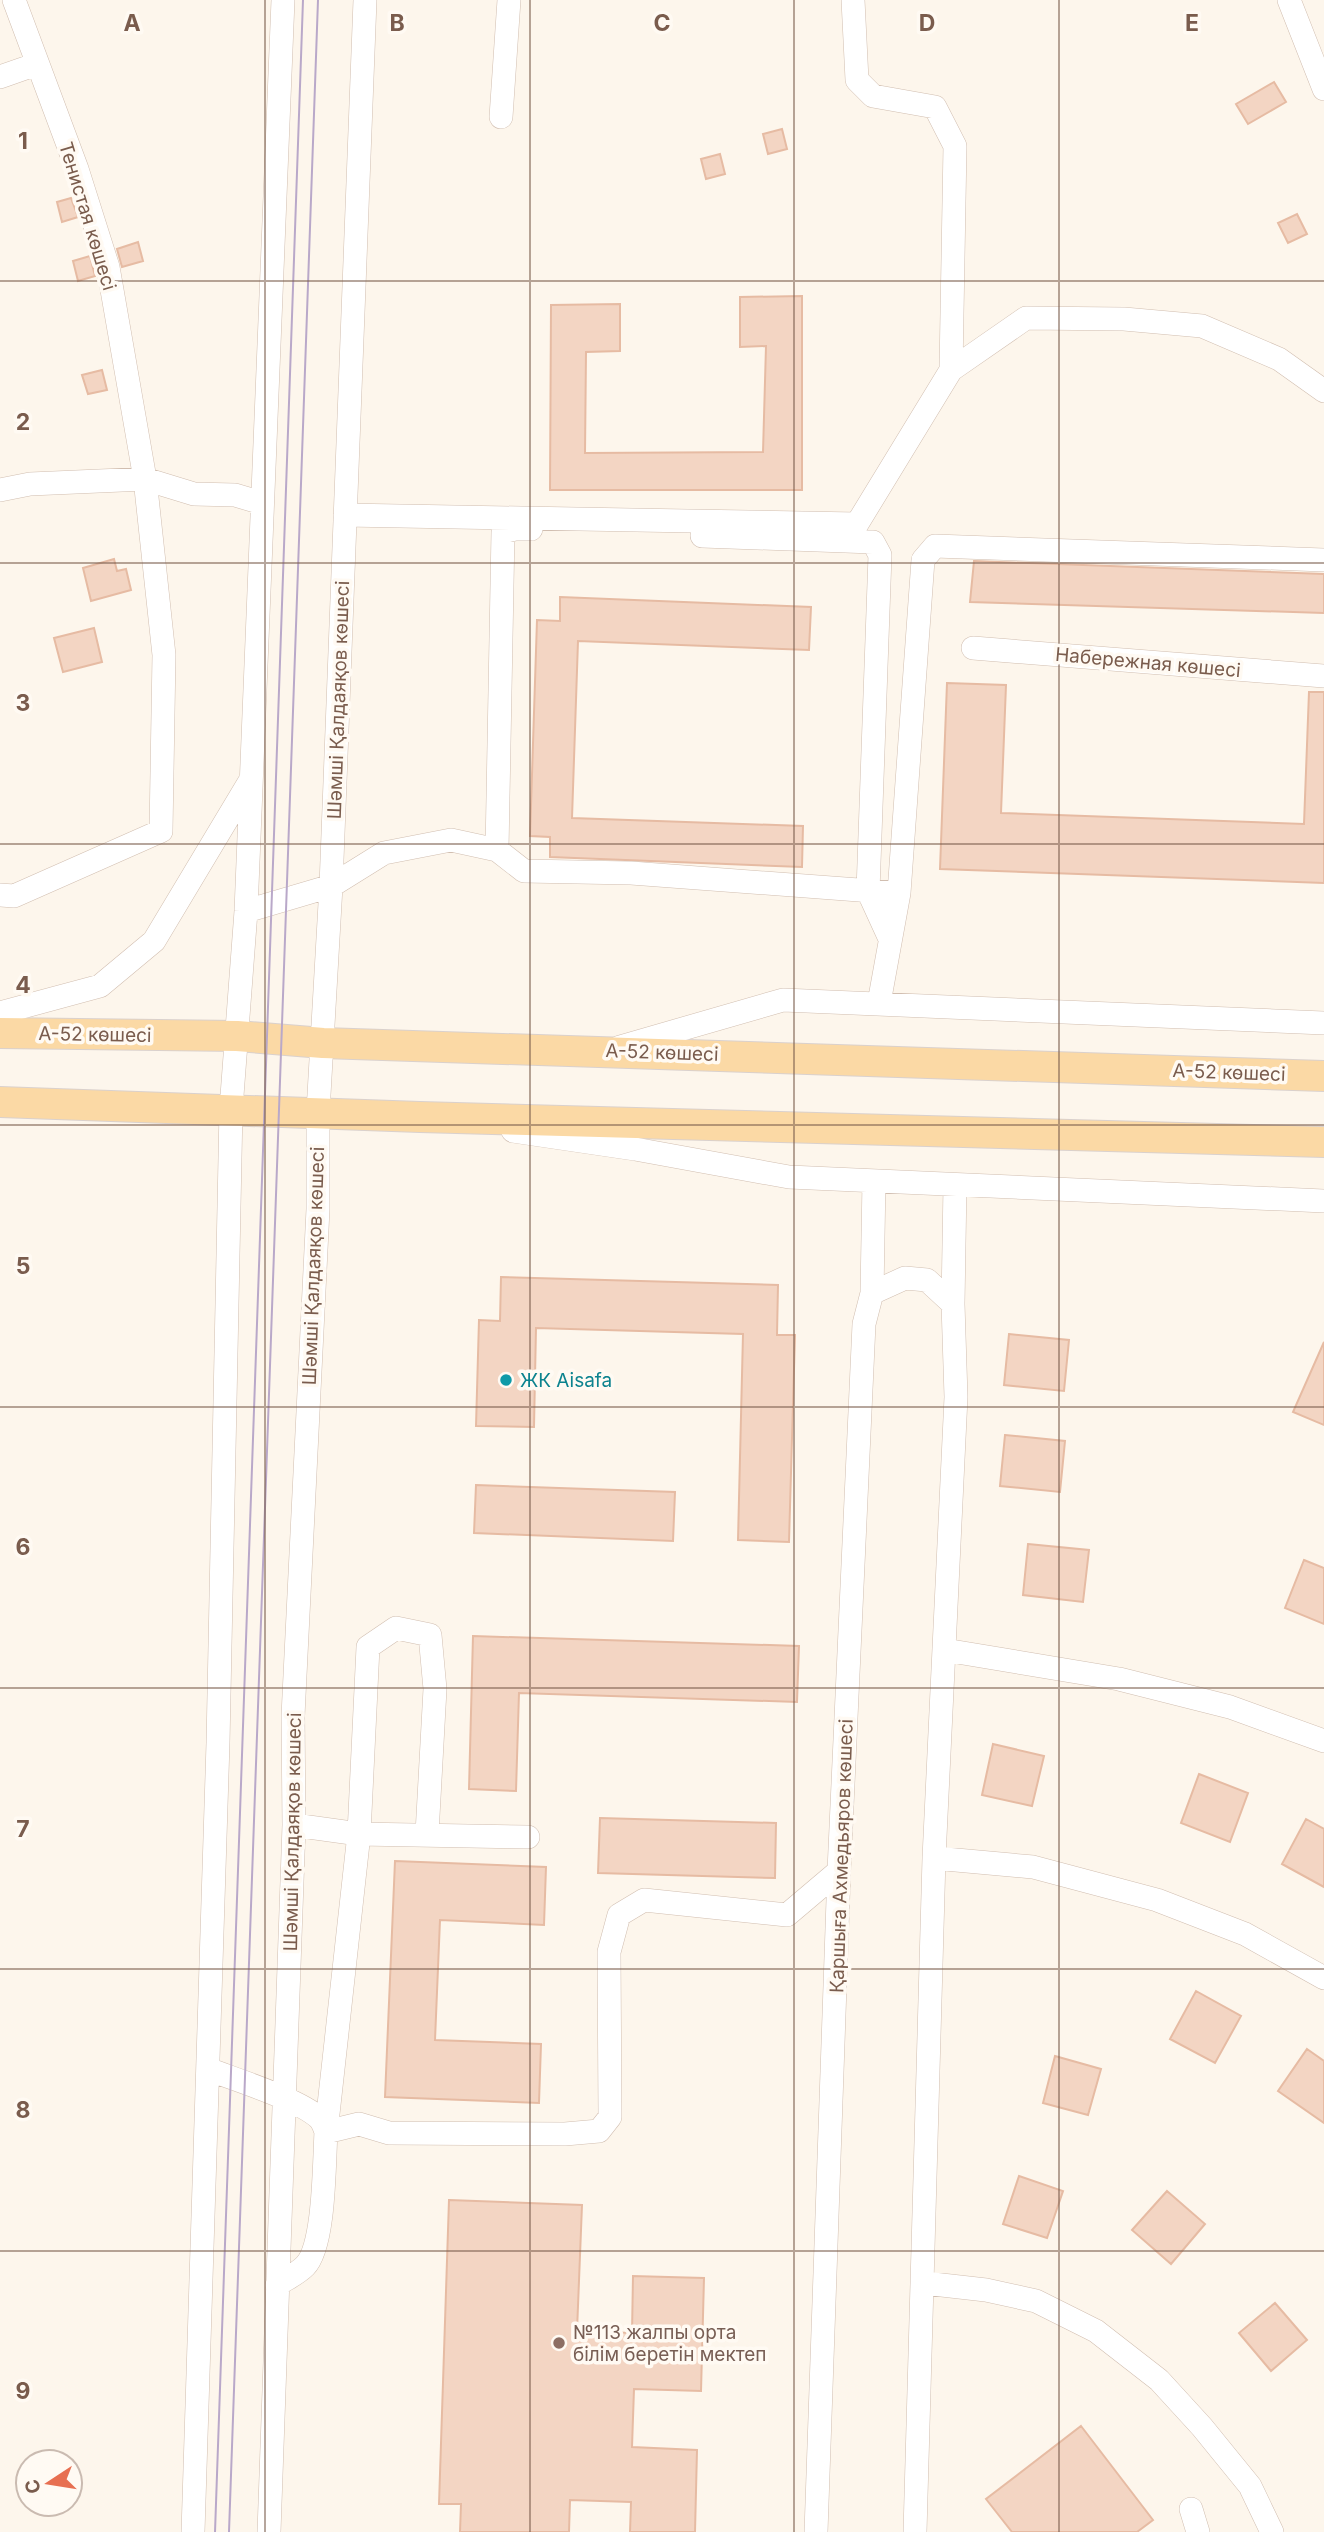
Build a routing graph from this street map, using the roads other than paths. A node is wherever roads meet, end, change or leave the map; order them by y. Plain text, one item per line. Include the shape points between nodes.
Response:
1 (13, 0) edge
2 (283, 0) edge
3 (365, 0) edge
4 (509, 0) edge
5 (853, 0) edge
6 (1289, 0) edge
7 (37, 64) junction
8 (0, 77) edge
9 (1324, 89) edge
10 (501, 117) dead end
11 (951, 370) junction
12 (1324, 391) edge
13 (145, 479) junction
14 (0, 490) edge
15 (262, 503) junction
16 (345, 515) junction
17 (1324, 560) edge
18 (973, 648) dead end
19 (1324, 676) edge
20 (252, 778) junction
21 (497, 850) junction
22 (331, 886) junction
23 (868, 891) junction
24 (898, 892) junction
25 (0, 895) edge
26 (246, 911) junction
27 (890, 939) junction
28 (879, 1003) junction
29 (0, 1013) edge
30 (1324, 1023) edge
31 (0, 1033) edge
32 (237, 1036) junction
33 (323, 1043) junction
34 (607, 1051) junction
35 (1324, 1076) edge
36 (0, 1102) edge
37 (231, 1109) junction
38 (318, 1112) junction
39 (420, 1117) junction
40 (1324, 1142) edge
41 (874, 1181) junction
42 (955, 1185) junction
43 (1324, 1201) edge
44 (872, 1293) junction
45 (953, 1304) junction
46 (945, 1650) junction
47 (1324, 1741) edge
48 (294, 1825) junction
49 (359, 1834) junction
50 (427, 1834) junction
51 (528, 1837) dead end
52 (934, 1858) junction
53 (839, 1871) junction
54 (1324, 1978) edge
55 (208, 2069) junction
56 (284, 2099) junction
57 (326, 2132) junction
58 (924, 2283) junction
59 (277, 2285) junction
60 (1191, 2509) dead end
61 (193, 2532) edge
62 (269, 2532) edge
63 (816, 2532) edge
64 (915, 2532) edge
65 (1198, 2532) edge
66 (1272, 2532) edge

1 - 7 street, Тенистая көшесі
2 - 15 street
3 - 16 street, Шәмші Қалдаяқов көшесі
4 - 10 street
5 - 11 street via 857,80 873,96 935,107 955,146
6 - 9 street
7 - 8 street
7 - 13 street, Тенистая көшесі via 108,267
11 - 12 street via 1026,318 1124,319 1202,326 1279,359
11 - 16 street via 857,524
13 - 14 street via 30,484
13 - 15 street via 194,494 235,495
13 - 25 street, Тенистая көшесі via 164,655 161,831 14,896
15 - 20 street
16 - 22 street, Шәмші Қалдаяқов көшесі
17 - 24 street via 935,546 922,560
18 - 19 street, Набережная көшесі
20 - 26 street
20 - 29 street via 154,941 100,986
21 - 22 street via 451,840 384,853
21 - 23 street via 524,870 631,873
21 - 23 street via 503,532 873,542 880,555
22 - 26 street
22 - 33 street, Шәмші Қалдаяқов көшесі
23 - 24 street
23 - 27 street
24 - 27 street
26 - 32 street
27 - 28 street
28 - 30 street
28 - 34 street via 783,1000
31 - 32 main road, А-52 көшесі
32 - 33 main road, А-52 көшесі
32 - 37 street
33 - 34 main road, А-52 көшесі
33 - 38 street, Шәмші Қалдаяқов көшесі
34 - 35 main road, А-52 көшесі
36 - 37 main road
37 - 38 main road
37 - 55 street
38 - 39 main road
38 - 48 street, Шәмші Қалдаяқов көшесі via 318,1209 293,1716
39 - 40 main road
39 - 41 street via 789,1177
41 - 42 street
41 - 44 street, Қаршыға Ахмедьяров көшесі
42 - 43 street
42 - 45 street
44 - 45 street via 905,1278 927,1280
44 - 53 street, Қаршыға Ахмедьяров көшесі via 864,1324
45 - 46 street via 956,1397
46 - 47 street via 1119,1679 1230,1707
46 - 52 street
48 - 49 street
48 - 56 street, Шәмші Қалдаяқов көшесі
49 - 50 street
49 - 50 street via 368,1647 396,1628 430,1635 435,1689
49 - 57 street
50 - 51 street
52 - 54 street via 1033,1867 1157,1900 1245,1934
52 - 58 street
53 - 57 street via 787,1915 644,1900 619,1915 609,1952 610,2117 599,2131 389,2133 359,2124
53 - 63 street, Қаршыға Ахмедьяров көшесі
55 - 56 street
55 - 61 street
56 - 57 street via 316,2115
56 - 59 street, Шәмші Қалдаяқов көшесі
57 - 59 street via 318,2235 312,2257 304,2268
58 - 64 street
58 - 66 street via 1036,2301 1096,2330 1159,2380 1202,2427 1250,2486
59 - 62 street, Шәмші Қалдаяқов көшесі
60 - 65 street

